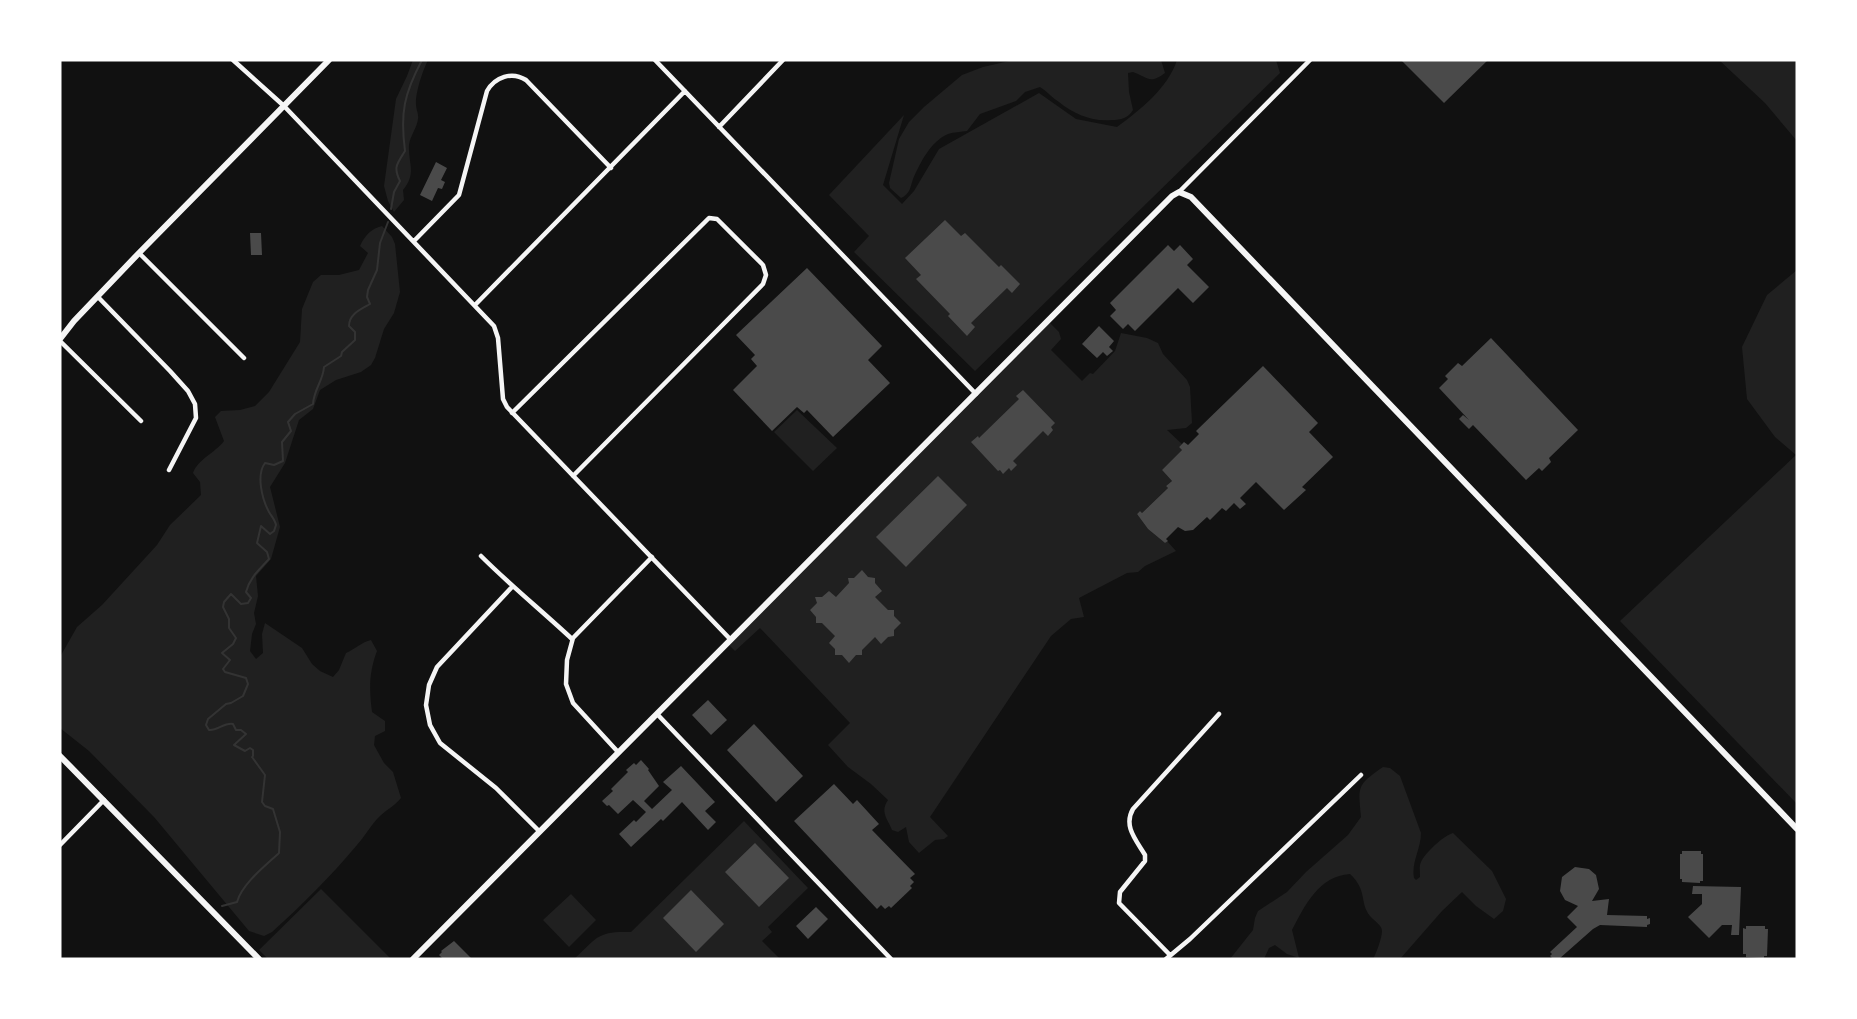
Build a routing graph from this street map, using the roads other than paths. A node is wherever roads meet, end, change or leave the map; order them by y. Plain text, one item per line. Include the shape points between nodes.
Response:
1 (233, 60) edge
2 (329, 60) edge
3 (655, 60) edge
4 (783, 60) edge
5 (1310, 60) edge
6 (686, 92) junction
7 (284, 106) junction
8 (719, 127) junction
9 (611, 168) junction
10 (1179, 192) junction
11 (414, 241) junction
12 (139, 253) junction
13 (98, 297) junction
14 (475, 305) junction
15 (60, 340) edge
16 (244, 358) dead end
17 (975, 394) junction
18 (512, 413) junction
19 (141, 421) dead end
20 (169, 470) dead end
21 (573, 476) junction
22 (481, 556) dead end
23 (652, 557) junction
24 (512, 587) junction
25 (572, 639) junction
26 (731, 640) junction
27 (1219, 714) dead end
28 (658, 715) junction
29 (618, 752) junction
30 (60, 756) edge
31 (1360, 775) dead end
32 (105, 800) junction
33 (1797, 829) edge
34 (539, 831) junction
35 (60, 845) edge
36 (1168, 957) edge
37 (259, 959) edge
38 (413, 959) edge
39 (891, 959) edge

1 - 7 street
2 - 7 street
3 - 6 street
4 - 8 street
5 - 10 street
6 - 8 street
6 - 9 street
7 - 11 street
7 - 12 street
8 - 17 street
9 - 11 street via 526,80 519,76 502,77 487,91 459,195
9 - 14 street
10 - 17 street
10 - 33 street via 1191,197
11 - 14 street
12 - 13 street
12 - 16 street
13 - 15 street
13 - 20 street via 170,371 195,404 196,418
14 - 18 street via 497,332 503,399
15 - 19 street
17 - 26 street
18 - 21 street
18 - 21 street via 706,219 717,219 764,265 765,281
21 - 23 street
22 - 24 street
23 - 25 street
23 - 26 street
24 - 25 street
24 - 34 street via 436,667 426,705 430,725 440,743 496,788
25 - 29 street via 566,672 570,697
26 - 28 street
27 - 36 street via 1129,817 1128,826 1145,861 1118,900
28 - 29 street
28 - 39 street
29 - 34 street
30 - 32 street
31 - 36 street
32 - 35 street
32 - 37 street
34 - 38 street

